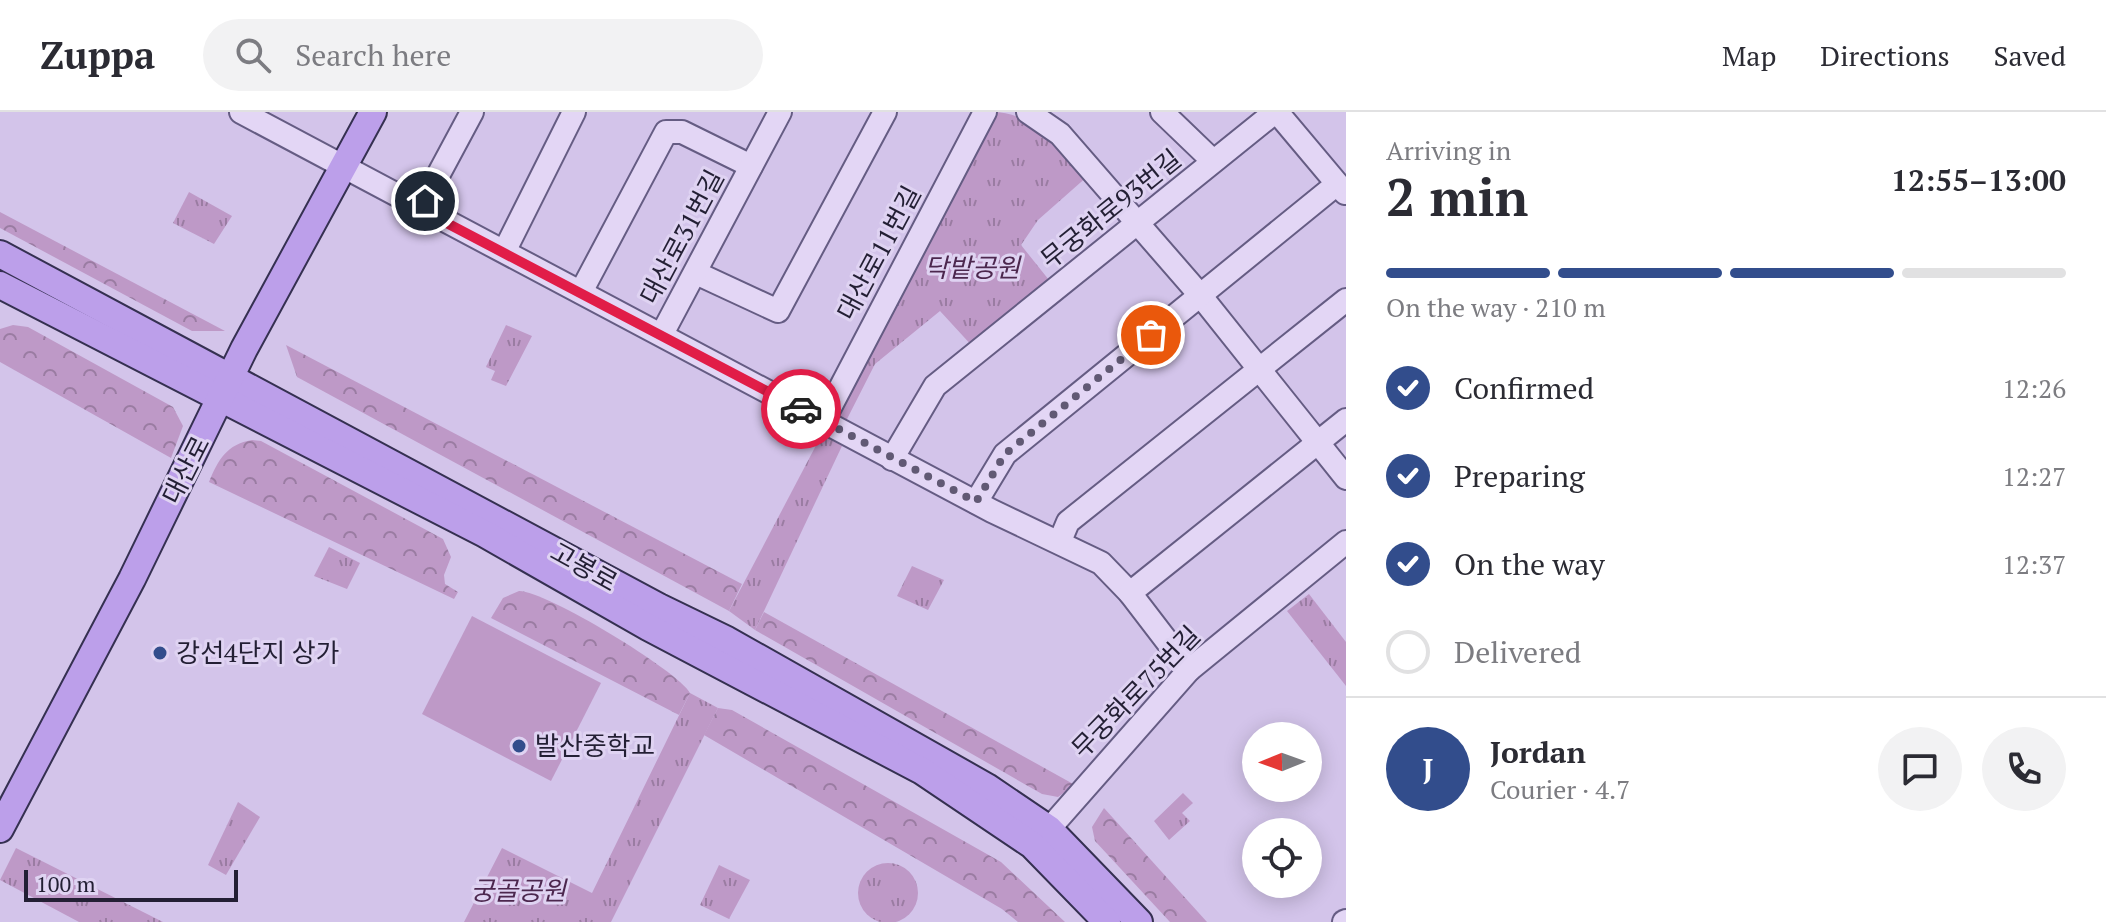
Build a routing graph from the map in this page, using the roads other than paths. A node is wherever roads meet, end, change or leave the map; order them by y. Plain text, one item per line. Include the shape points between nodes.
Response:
1 (241, 112) edge
2 (373, 112) edge
3 (472, 112) edge
4 (574, 112) edge
5 (780, 112) edge
6 (885, 112) edge
7 (985, 112) edge
8 (1028, 112) edge
9 (1162, 112) edge
10 (1276, 112) edge
11 (268, 118) edge
12 (1213, 161) junction
13 (751, 166) junction
14 (343, 167) junction
15 (1342, 189) edge
16 (420, 209) junction
17 (1137, 224) junction
18 (505, 250) junction
19 (0, 254) edge
20 (696, 273) junction
21 (0, 285) edge
22 (581, 292) junction
23 (1200, 295) junction
24 (1346, 300) edge
25 (662, 334) junction
26 (1257, 369) junction
27 (226, 388) junction
28 (1346, 420) edge
29 (823, 421) junction
30 (1318, 442) junction
31 (892, 459) junction
32 (1346, 478) edge
33 (976, 502) junction
34 (1060, 541) junction
35 (1346, 542) edge
36 (1130, 593) junction
37 (1189, 670) junction
38 (0, 829) edge
39 (1049, 829) junction
40 (1107, 922) edge
41 (1139, 922) edge

1 - 11 street, 대산로31번길
2 - 14 main road, 대산로
3 - 16 street
4 - 18 street
5 - 13 street
6 - 20 street via 778,311
7 - 29 street, 대산로11번길
8 - 17 street via 1060,134
9 - 12 street
10 - 12 street, 무궁화로93번길
10 - 15 street, 무궁화로93번길
11 - 14 street, 대산로31번길
12 - 17 street, 무궁화로93번길
13 - 20 street, 대산로31번길
13 - 22 street via 682,132 666,132
14 - 16 street, 대산로31번길
14 - 27 main road, 대산로
15 - 23 street
16 - 18 street, 대산로31번길
17 - 23 street
17 - 31 street, 무궁화로93번길 via 935,386
18 - 22 street, 대산로31번길
19 - 27 main road, 고봉로
20 - 25 street, 대산로31번길
21 - 27 main road, 고봉로
22 - 25 street, 대산로31번길
23 - 26 street
23 - 33 street via 1005,454
24 - 26 street
25 - 29 street, 대산로31번길
26 - 30 street
26 - 34 street via 1068,522
27 - 38 main road, 대산로
27 - 39 main road, 고봉로 via 727,640 932,753
27 - 40 main road, 고봉로 via 648,627 922,771 1032,845
28 - 30 street
29 - 31 street, 대산로31번길
30 - 32 street
30 - 36 street
31 - 33 street, 대산로31번길
33 - 34 street, 대산로31번길
34 - 36 street, 대산로31번길 via 1101,563
35 - 37 street, 무궁화로75번길
36 - 37 street, 대산로31번길
37 - 39 street, 무궁화로75번길
39 - 41 main road, 고봉로

